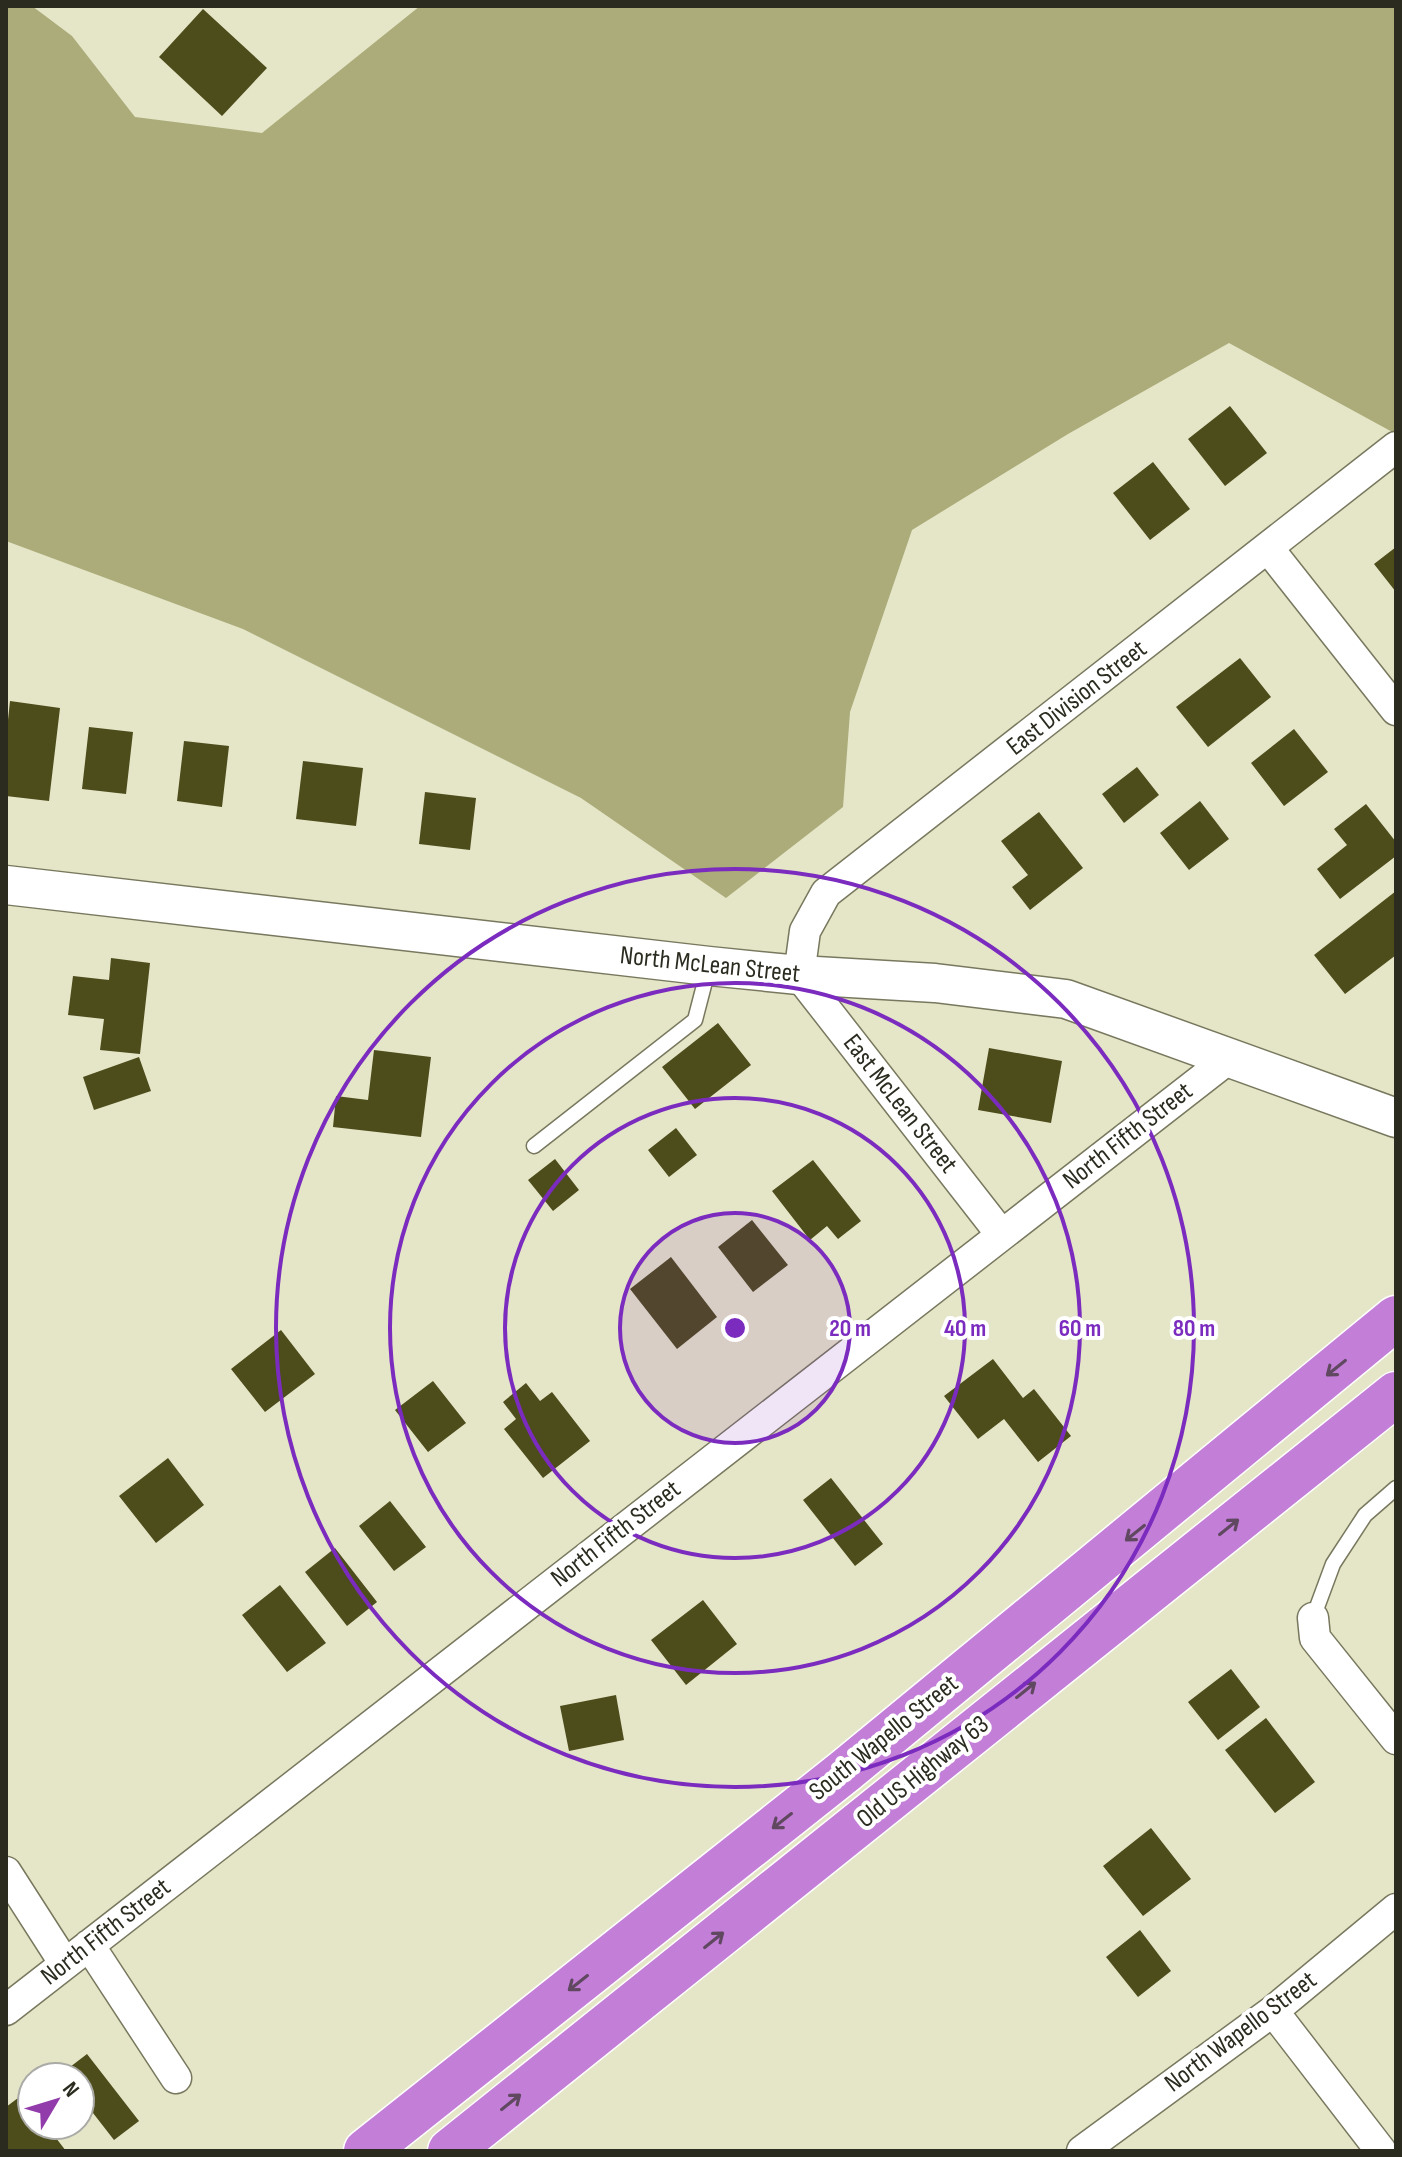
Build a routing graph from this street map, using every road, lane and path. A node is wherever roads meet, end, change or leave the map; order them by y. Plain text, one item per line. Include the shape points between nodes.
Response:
1 (1396, 447) edge
2 (1268, 548) junction
3 (1396, 710) edge
4 (6, 885) edge
5 (709, 966) junction
6 (799, 975) junction
7 (1228, 1059) junction
8 (1396, 1118) edge
9 (534, 1146) dead end
10 (1001, 1234) junction
11 (1396, 1318) edge
12 (1396, 1394) edge
13 (1396, 1488) edge
14 (1313, 1618) joint
15 (1396, 1739) edge
16 (6, 1872) edge
17 (1396, 1909) edge
18 (89, 1945) junction
19 (65, 1964) junction
20 (6, 2010) edge
21 (1273, 2011) junction
22 (176, 2078) dead end
23 (366, 2151) edge
24 (450, 2151) edge
25 (1082, 2151) edge
26 (1381, 2151) edge

1 - 2 street, East Division Street
2 - 3 street
2 - 6 street, East Division Street via 826,893 805,931
4 - 5 street, North McLean Street
5 - 6 street, North McLean Street
5 - 9 lane via 695,1020
6 - 7 street, North McLean Street via 935,983 1066,999
6 - 10 street, East McLean Street
7 - 8 street, North McLean Street
7 - 10 street, North Fifth Street
10 - 18 street, North Fifth Street
11 -> 23 highway, South Wapello Street via 845,1771
24 -> 12 highway, Old US Highway 63
13 - 14 lane via 1365,1515 1333,1564
14 - 15 street via 1315,1638
16 - 19 street
17 - 21 street, North Wapello Street
18 - 19 street, North Fifth Street
18 - 22 street
19 - 20 street, North Fifth Street
21 - 25 street, North Wapello Street
21 - 26 street

